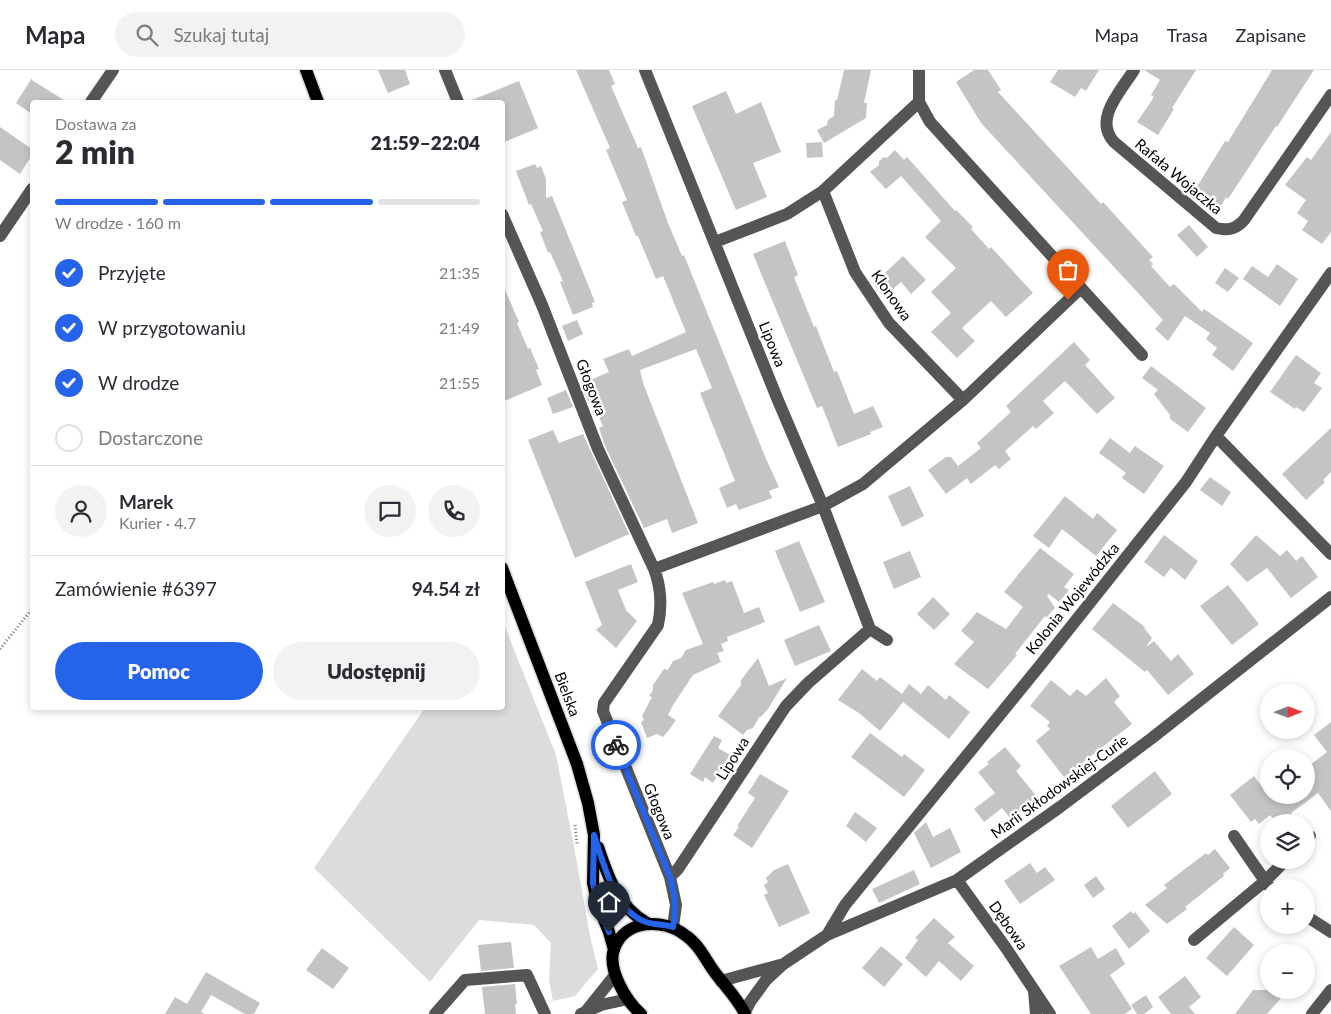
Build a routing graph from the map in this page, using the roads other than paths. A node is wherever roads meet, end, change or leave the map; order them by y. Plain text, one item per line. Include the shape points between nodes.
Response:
1 (113, 70) edge
2 (306, 70) edge
3 (445, 70) edge
4 (645, 70) edge
5 (919, 70) edge
6 (1134, 70) edge
7 (1331, 95) edge
8 (92, 100) edge
9 (317, 100) edge
10 (457, 100) edge
11 (919, 102) junction
12 (30, 191) edge
13 (823, 191) junction
14 (505, 221) edge
15 (0, 236) edge
16 (715, 242) junction
17 (1330, 275) edge
18 (1081, 288) junction
19 (1142, 355) dead end
20 (963, 400) junction
21 (1216, 436) junction
22 (823, 506) junction
23 (1331, 554) edge
24 (654, 569) junction
25 (505, 576) edge
26 (1331, 596) edge
27 (870, 629) junction
28 (887, 640) dead end
29 (594, 835) junction
30 (1234, 836) dead end
31 (670, 877) junction
32 (1264, 879) edge
33 (957, 880) junction
34 (1260, 890) edge
35 (1315, 922) edge
36 (647, 923) junction
37 (673, 927) junction
38 (1331, 932) edge
39 (827, 935) junction
40 (1194, 940) dead end
41 (614, 950) junction
42 (782, 965) junction
43 (616, 975) junction
44 (721, 982) junction
45 (1034, 989) junction
46 (1331, 990) edge
47 (628, 999) junction
48 (584, 1012) edge
49 (745, 1013) edge
50 (435, 1014) edge
51 (545, 1014) edge
52 (641, 1014) edge
53 (1036, 1014) edge
54 (1050, 1014) edge
55 (1312, 1014) edge

1 - 8 street
2 - 9 main road
3 - 10 street
4 - 16 street, Lipowa
5 - 11 street
6 - 7 street, Rafała Wojaczka via 1105,119 1108,135 1222,230 1239,226 1244,220
11 - 13 street
11 - 18 street via 930,122
12 - 15 street
13 - 16 street via 787,214
13 - 20 street, Klonowa via 855,272 888,323
14 - 24 street, Głogowa via 598,449
16 - 22 street, Lipowa
17 - 21 street, Kolonia Wojewódzka
18 - 19 street
18 - 20 street
20 - 22 street via 862,484
21 - 23 street
21 - 39 street, Kolonia Wojewódzka via 1186,482 845,905
22 - 24 street
22 - 27 street, Lipowa
24 - 31 street, Głogowa via 661,611 658,625 604,703 603,711
25 - 29 main road, Bielska via 577,764
26 - 33 street, Marii Skłodowskiej-Curie via 1152,738
27 - 28 street
27 - 31 street, Lipowa via 808,682 786,706 684,861
29 - 36 main road, Bielska via 616,893 626,908
29 - 41 main road, Bielska via 593,883
30 - 32 street
31 - 37 street via 676,905
33 - 39 street, Marii Skłodowskiej-Curie
33 - 45 street, Dębowa
34 - 40 street
35 - 38 street
36 - 37 main road
36 - 41 main road via 623,935
37 - 44 main road via 691,940
39 - 42 street, Marii Skłodowskiej-Curie
41 - 43 main road, Bielska
42 - 44 street, Marii Skłodowskiej-Curie
42 - 49 street, Marii Skłodowskiej-Curie via 766,980
43 - 47 main road
43 - 48 street
44 - 49 main road
45 - 53 street
45 - 54 street, Dębowa
46 - 55 street
47 - 48 street
47 - 52 main road
50 - 51 street via 465,980 527,974

